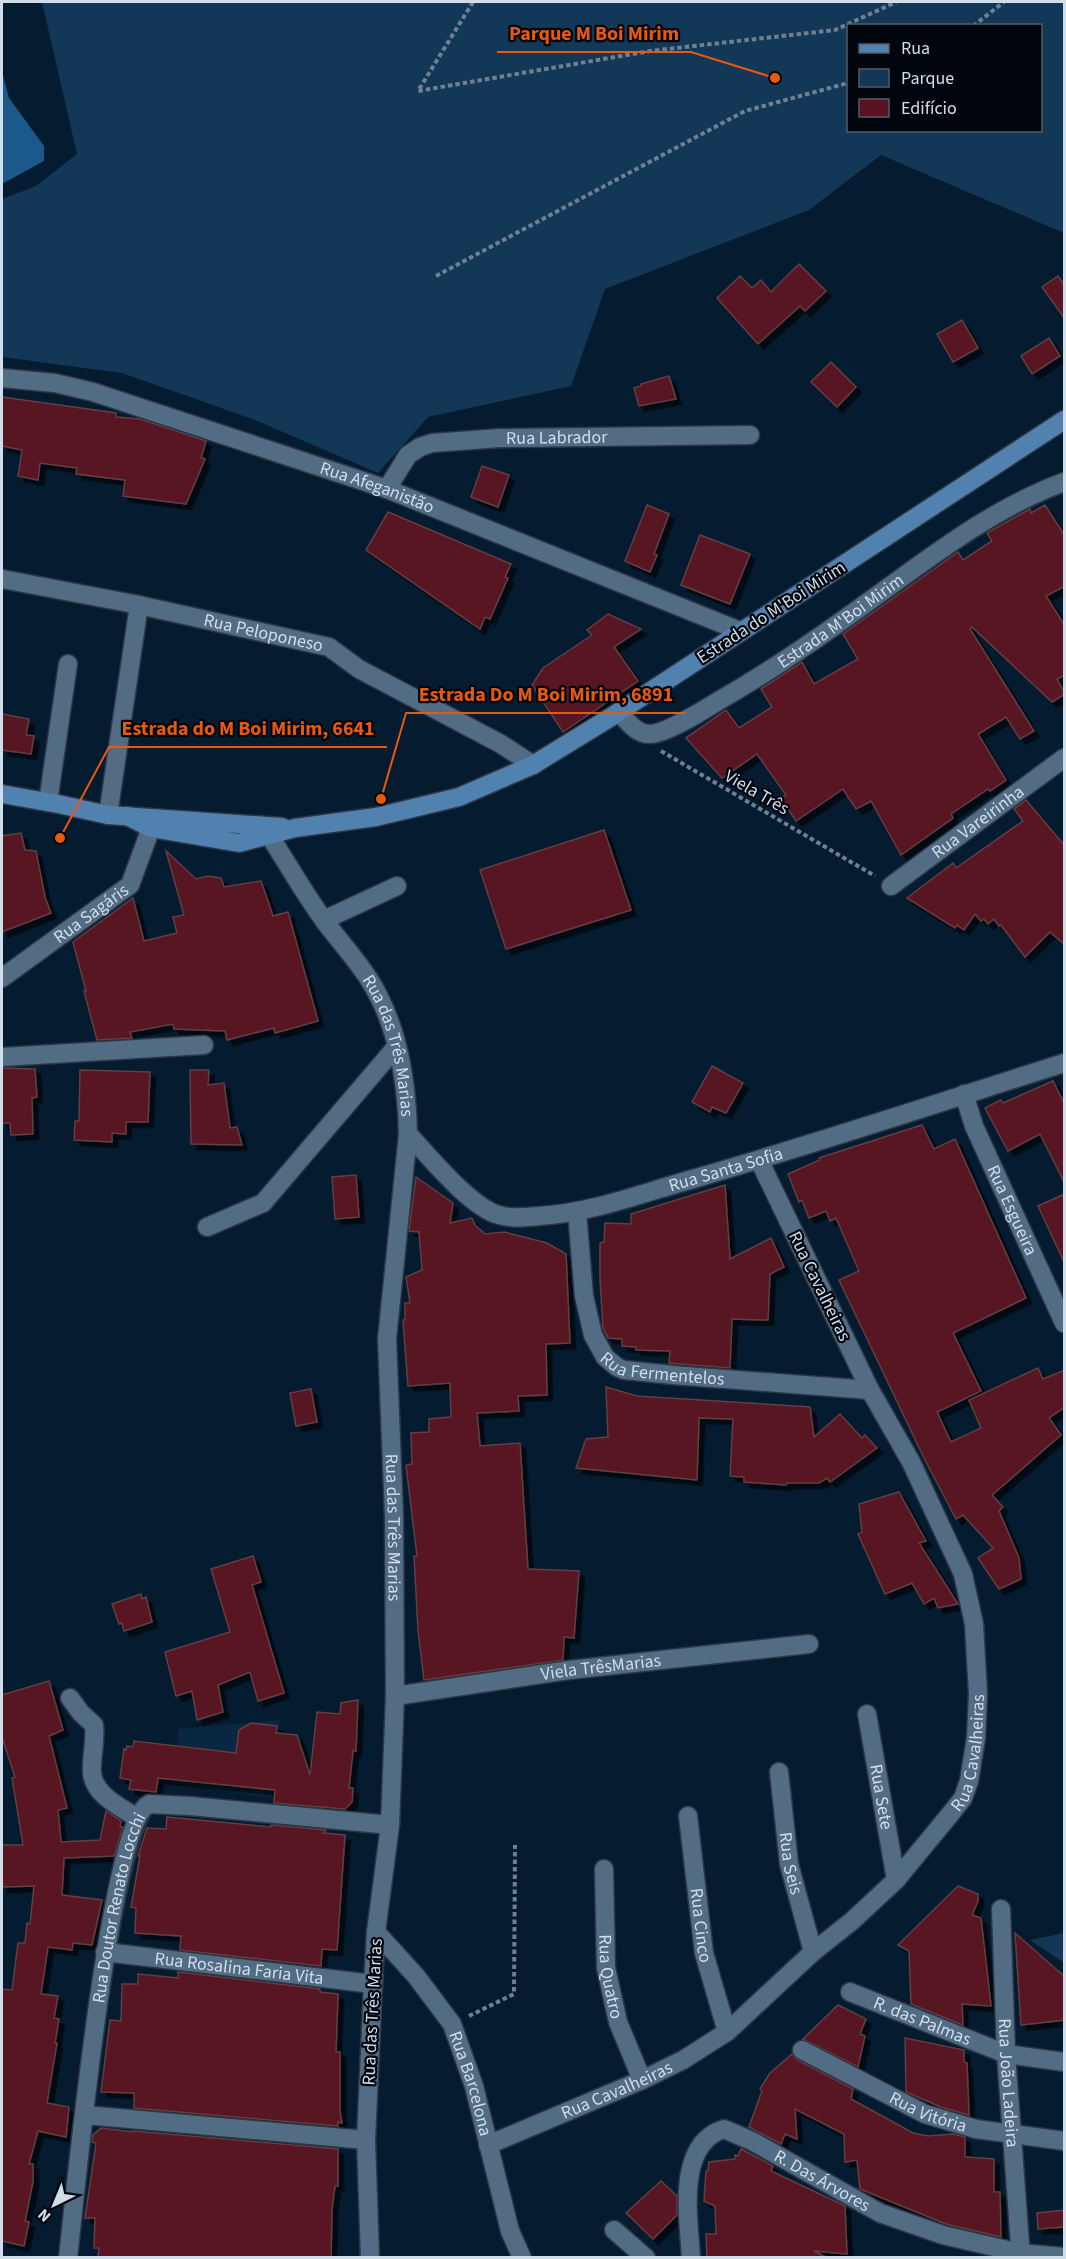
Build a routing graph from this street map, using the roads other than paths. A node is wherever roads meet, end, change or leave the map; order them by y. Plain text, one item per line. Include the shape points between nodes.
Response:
1 (2, 378) edge
2 (1065, 420) edge
3 (750, 435) dead end
4 (1065, 482) edge
5 (387, 489) junction
6 (2, 579) edge
7 (139, 605) junction
8 (740, 631) junction
9 (68, 664) dead end
10 (619, 712) junction
11 (1065, 758) edge
12 (533, 765) junction
13 (2, 795) edge
14 (48, 802) junction
15 (108, 815) junction
16 (127, 816) junction
17 (152, 828) junction
18 (295, 828) junction
19 (269, 835) junction
20 (397, 886) dead end
21 (891, 886) road end
22 (324, 920) junction
23 (2, 978) edge
24 (204, 1045) dead end
25 (396, 1047) junction
26 (2, 1056) edge
27 (1065, 1063) edge
28 (964, 1094) junction
29 (408, 1134) junction
30 (759, 1160) junction
31 (578, 1212) junction
32 (207, 1227) dead end
33 (1065, 1323) edge
34 (870, 1390) junction
35 (809, 1644) dead end
36 (395, 1696) junction
37 (70, 1698) dead end
38 (867, 1714) dead end
39 (779, 1772) dead end
40 (687, 1816) dead end
41 (137, 1818) junction
42 (390, 1825) junction
43 (604, 1869) dead end
44 (896, 1880) junction
45 (1001, 1909) dead end
46 (376, 1932) junction
47 (105, 1952) junction
48 (813, 1952) junction
49 (373, 1984) junction
50 (850, 1992) dead end
51 (727, 2032) junction
52 (802, 2050) dead end
53 (1006, 2054) junction
54 (1065, 2062) edge
55 (642, 2080) junction
56 (85, 2115) junction
57 (1014, 2135) junction
58 (366, 2140) junction
59 (1065, 2141) edge
60 (488, 2145) junction
61 (614, 2230) dead end
62 (1021, 2255) edge
63 (1065, 2257) edge
64 (68, 2258) edge
65 (369, 2258) edge
66 (522, 2258) edge
67 (646, 2258) edge
68 (691, 2258) edge

1 - 5 street, Rua Afeganistão via 55,383 93,392
2 - 8 main road, Estrada do M'Boi Mirim
3 - 5 street, Rua Labrador via 500,438 432,443 408,455
4 - 10 street, Estrada M'Boi Mirim via 998,513 750,683 694,715 648,734 635,729
5 - 8 street, Rua Afeganistão
6 - 7 street, Rua Peloponeso
7 - 12 street, Rua Peloponeso via 329,647 360,669
7 - 15 street
8 - 10 main road, Estrada do M'Boi Mirim
9 - 14 street
10 - 12 main road, Estrada do M'Boi Mirim
11 - 21 street, Rua Vareirinha
12 - 18 main road, Estrada do M'Boi Mirim via 459,797 376,817
13 - 14 main road, Estrada do M'Boi Mirim
14 - 15 main road, Estrada do M'Boi Mirim
15 - 16 main road, Estrada do M'Boi Mirim
16 - 17 main road, Estrada do M'Boi Mirim
16 - 18 main road, Estrada do M'Boi Mirim
17 - 19 main road, Estrada do M'Boi Mirim via 239,843
17 - 23 street, Rua Sagáris via 130,885
18 - 19 main road, Estrada do M'Boi Mirim
19 - 22 street, Rua das Três Marias
20 - 22 street
22 - 25 street, Rua das Três Marias via 380,997
24 - 26 street
25 - 29 street, Rua das Três Marias via 408,1108
25 - 32 street via 263,1203
27 - 28 street, Rua Santa Sofia
28 - 30 street, Rua Santa Sofia
28 - 33 street, Rua Esgueira via 974,1126
29 - 31 street, Rua Santa Sofia via 488,1211 522,1218
29 - 36 street, Rua das Três Marias via 387,1339 394,1516
30 - 31 street, Rua Santa Sofia
30 - 34 street, Rua Cavalheiras
31 - 34 street, Rua Fermentelos via 585,1296 594,1335 605,1357 617,1367
34 - 44 street, Rua Cavalheiras via 911,1462 963,1574 974,1624 978,1694 977,1727 963,1798
35 - 36 street, Viela TrêsMarias via 569,1670
36 - 42 street, Rua das Três Marias
37 - 41 street via 94,1725 91,1773 95,1786
38 - 44 street, Rua Sete
39 - 48 street, Rua Seis via 789,1864
40 - 51 street, Rua Cinco via 704,1953
41 - 42 street, Rua Doutor Renato Locchi via 146,1806 155,1804
41 - 47 street, Rua Doutor Renato Locchi
42 - 46 street, Rua das Três Marias
43 - 55 street, Rua Quatro via 606,1968 618,2022
44 - 48 street, Rua Cavalheiras
45 - 53 street, Rua João Ladeira
46 - 49 street, Rua das Três Marias
46 - 60 street, Rua Barcelona via 452,2024 474,2086
47 - 49 street, Rua Rosalina Faria Vita
47 - 56 street, Rua Doutor Renato Locchi
48 - 51 street, Rua Cavalheiras
49 - 58 street, Rua das Três Marias
50 - 53 street, R. das Palmas
51 - 55 street, Rua Cavalheiras
52 - 57 street, Rua Vitória via 925,2114
53 - 54 street, R. das Palmas
53 - 57 street, Rua João Ladeira
55 - 60 street, Rua Cavalheiras
56 - 58 street
56 - 64 street, Rua Doutor Renato Locchi
57 - 59 street, Rua Vitória
57 - 62 street, Rua João Ladeira
58 - 65 street, Rua das Três Marias
60 - 66 street, Rua Barcelona via 510,2231
61 - 67 street
62 - 63 street, R. Das Árvores
62 - 68 street, R. Das Árvores via 943,2235 880,2213 724,2129 702,2145 689,2173

